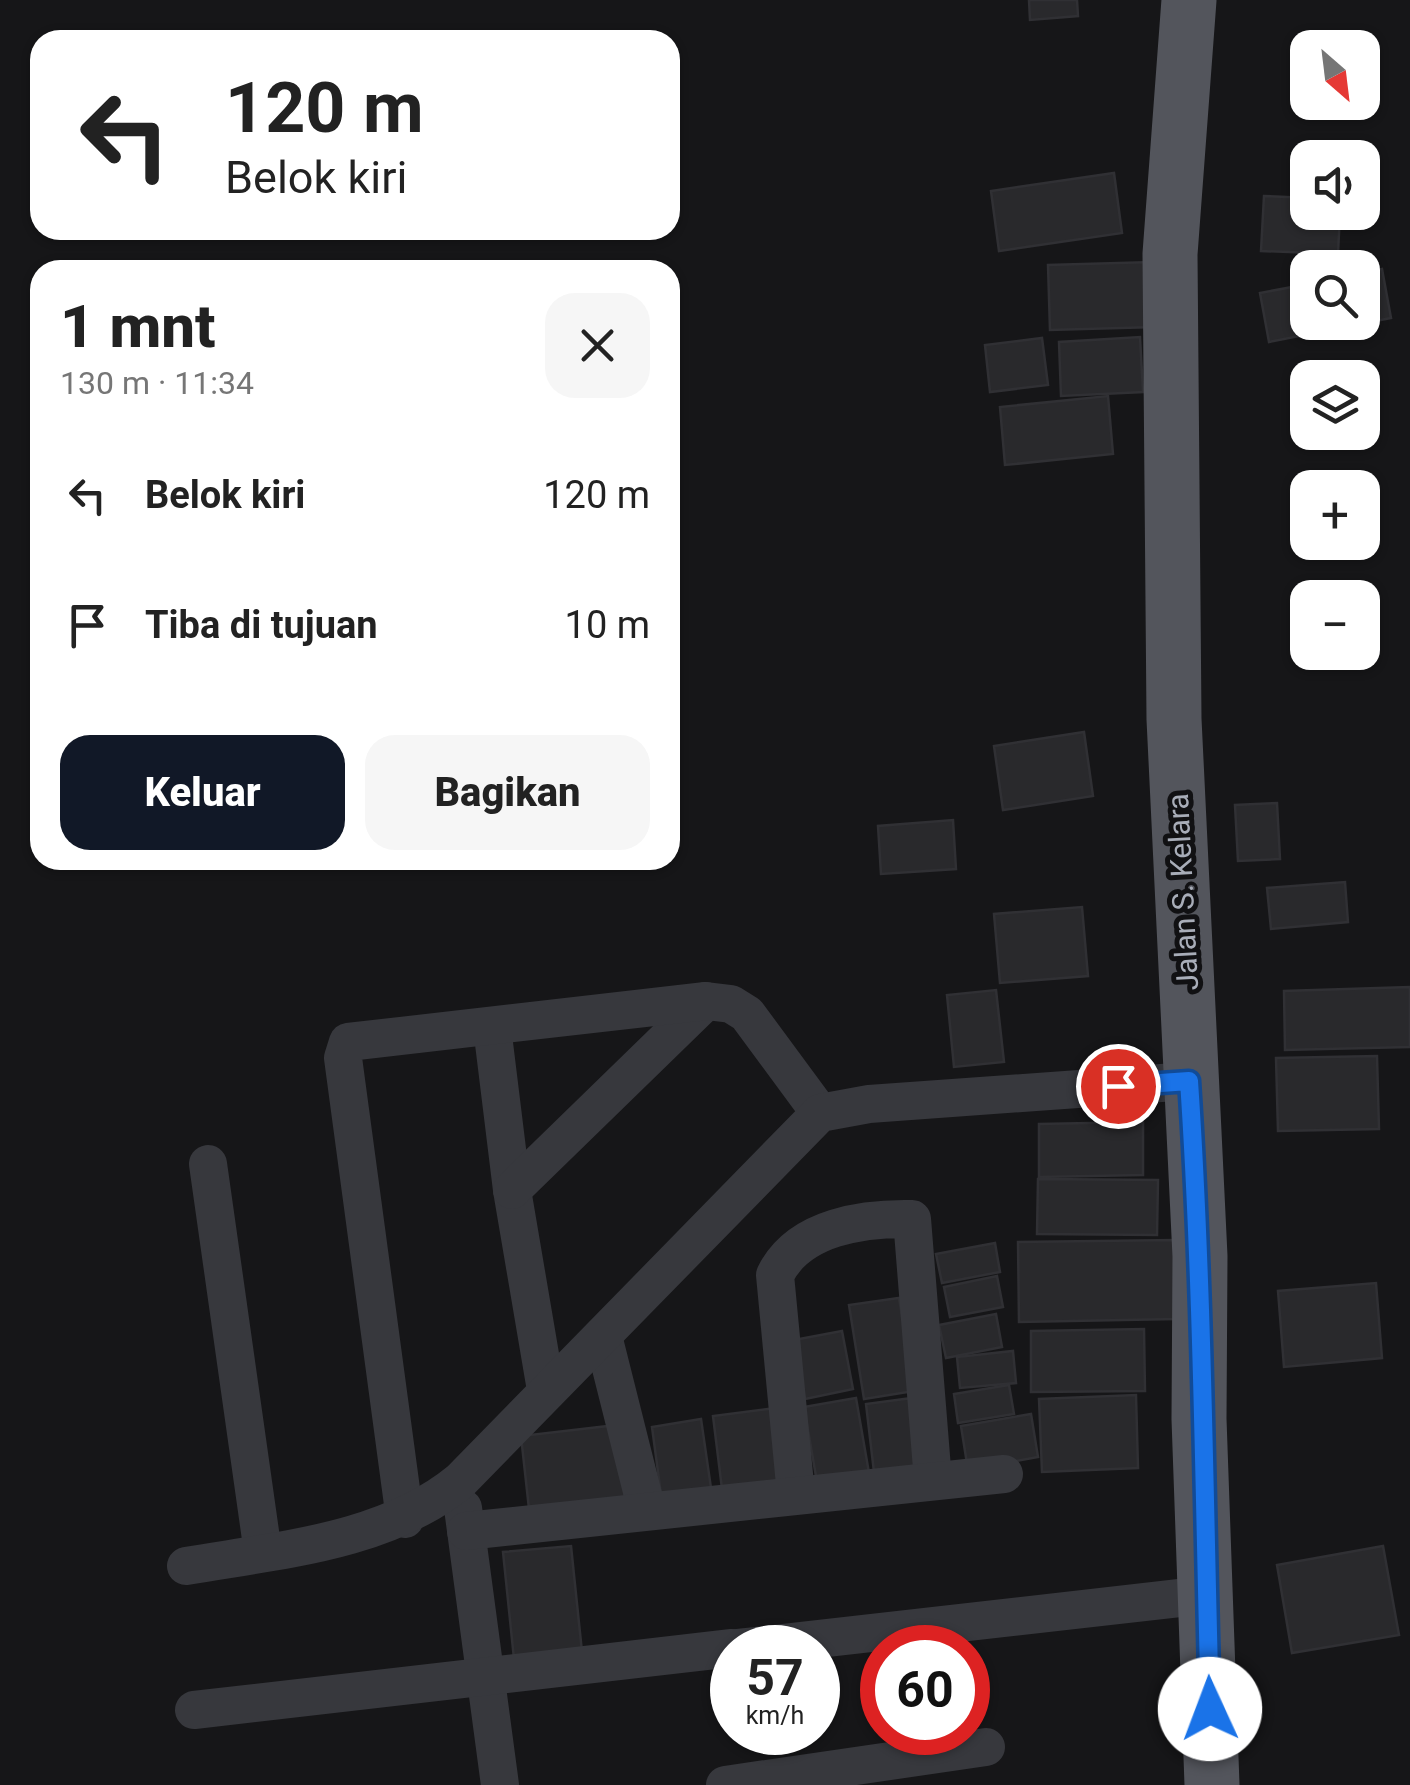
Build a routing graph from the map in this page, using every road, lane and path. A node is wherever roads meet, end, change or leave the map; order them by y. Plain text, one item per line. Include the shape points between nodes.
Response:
1 (1189, 0) edge
2 (706, 1001) junction
3 (492, 1027) junction
4 (1189, 1081) junction
5 (820, 1113) junction
6 (208, 1164) dead end
7 (512, 1190) junction
8 (603, 1336) junction
9 (546, 1390) junction
10 (1004, 1474) dead end
11 (460, 1481) junction
12 (933, 1481) junction
13 (796, 1496) junction
14 (647, 1510) junction
15 (404, 1519) junction
16 (466, 1531) junction
17 (264, 1553) junction
18 (186, 1566) dead end
19 (1206, 1595) junction
20 (840, 1636) edge
21 (710, 1651) edge
22 (486, 1676) junction
23 (194, 1710) dead end
24 (931, 1755) edge
25 (500, 1785) edge
26 (725, 1785) edge
27 (1212, 1785) edge

1 - 4 main road, Jalan S. Kelara via 1170,254 1174,719
2 - 3 street
2 - 5 street via 747,1014
2 - 7 street
3 - 7 street
3 - 15 street via 369,1037 348,1042 342,1052
4 - 5 street
4 - 19 main road, Jalan S. Kelara via 1200,1256
5 - 8 street
6 - 17 street
7 - 9 street
8 - 9 street
8 - 14 street
9 - 11 street
10 - 12 street
11 - 15 street
11 - 16 street
12 - 13 street
12 - 13 street via 912,1218 877,1218 818,1236 775,1275
13 - 14 street
14 - 16 street
15 - 17 street
16 - 22 street
17 - 18 street
19 - 20 street
19 - 27 main road, Jalan S. Kelara
21 - 22 street
22 - 23 street
22 - 25 street
24 - 26 street

